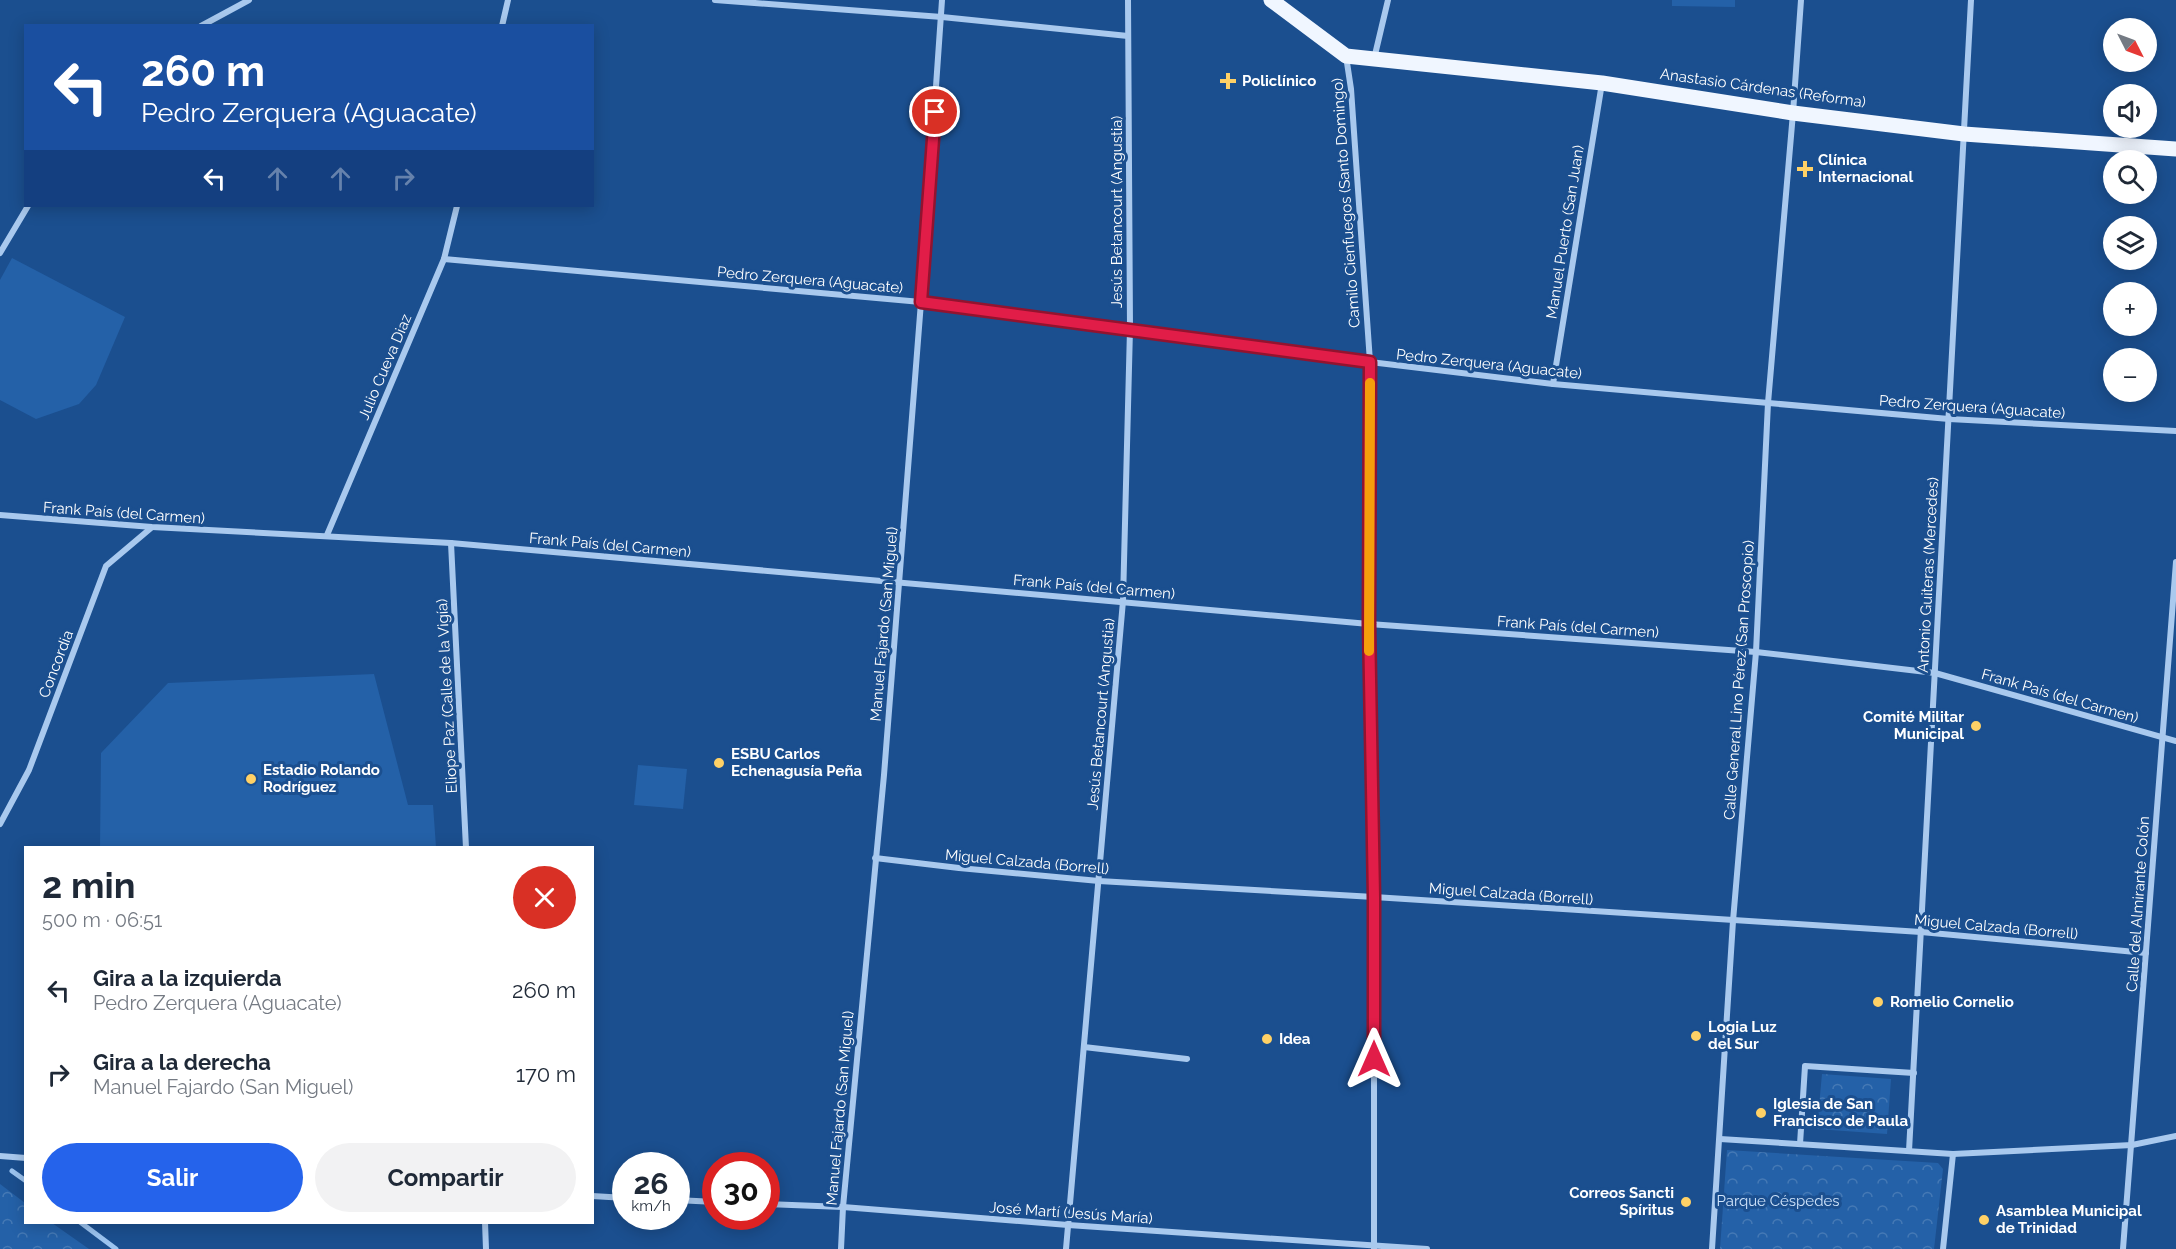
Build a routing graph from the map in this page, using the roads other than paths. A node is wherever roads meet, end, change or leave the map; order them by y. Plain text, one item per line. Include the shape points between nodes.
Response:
1 (249, 0) edge
2 (508, 0) edge
3 (715, 0) edge
4 (942, 0) edge
5 (1128, 0) edge
6 (1271, 0) edge
7 (1388, 0) edge
8 (1801, 0) edge
9 (1971, 0) edge
10 (942, 17) junction
11 (205, 24) edge
12 (502, 24) edge
13 (1128, 36) junction
14 (1346, 56) junction
15 (1374, 59) junction
16 (1602, 83) junction
17 (1793, 113) junction
18 (1964, 134) junction
19 (2176, 149) edge
20 (27, 207) edge
21 (457, 207) edge
22 (0, 253) edge
23 (444, 259) junction
24 (921, 302) junction
25 (1130, 329) junction
26 (1370, 362) junction
27 (1553, 384) junction
28 (1768, 404) junction
29 (1949, 419) junction
30 (2176, 431) edge
31 (0, 515) edge
32 (152, 527) junction
33 (327, 535) junction
34 (451, 543) junction
35 (2176, 561) edge
36 (900, 581) junction
37 (1123, 601) junction
38 (1369, 624) junction
39 (1756, 652) junction
40 (1935, 673) junction
41 (2163, 737) junction
42 (2176, 741) edge
43 (0, 824) edge
44 (466, 846) edge
45 (875, 858) junction
46 (1099, 881) junction
47 (1374, 897) junction
48 (1733, 921) junction
49 (1921, 932) junction
50 (2146, 953) junction
51 (1084, 1047) junction
52 (1187, 1059) dead end
53 (1914, 1073) junction
54 (2176, 1136) edge
55 (1720, 1139) junction
56 (1800, 1144) junction
57 (2132, 1145) junction
58 (1909, 1152) junction
59 (1953, 1154) junction
60 (0, 1156) edge
61 (24, 1158) edge
62 (594, 1196) edge
63 (612, 1197) edge
64 (780, 1205) edge
65 (843, 1207) junction
66 (485, 1224) edge
67 (1068, 1225) junction
68 (1374, 1247) edge
69 (486, 1249) edge
70 (841, 1249) edge
71 (1065, 1249) edge
72 (1427, 1249) edge
73 (1712, 1249) edge
74 (1942, 1249) edge
75 (2123, 1249) edge

1 - 11 street
2 - 12 street
3 - 10 street
4 - 10 street, Manuel Fajardo (San Miguel)
5 - 13 street, Jesús Betancourt (Angustia)
6 - 14 main road
7 - 15 street
8 - 17 street, Calle General Lino Pérez (San Proscopio)
9 - 18 street, Antonio Guiteras (Mercedes)
10 - 13 street
10 - 24 street, Manuel Fajardo (San Miguel)
13 - 25 street, Jesús Betancourt (Angustia)
14 - 15 main road, Anastasio Cárdenas (Reforma)
14 - 26 street, Camilo Cienfuegos (Santo Domingo)
15 - 16 main road, Anastasio Cárdenas (Reforma)
16 - 17 main road, Anastasio Cárdenas (Reforma)
16 - 27 street, Manuel Puerto (San Juan)
17 - 18 main road, Anastasio Cárdenas (Reforma)
17 - 28 street, Calle General Lino Pérez (San Proscopio)
18 - 19 main road, Anastasio Cárdenas (Reforma)
18 - 29 street, Antonio Guiteras (Mercedes)
20 - 22 street
21 - 23 street, Julio Cueva Diaz
23 - 24 street, Pedro Zerquera (Aguacate)
23 - 33 street, Julio Cueva Diaz
24 - 25 street, Pedro Zerquera (Aguacate)
24 - 36 street, Manuel Fajardo (San Miguel)
25 - 26 street, Pedro Zerquera (Aguacate)
25 - 37 street, Jesús Betancourt (Angustia)
26 - 27 street, Pedro Zerquera (Aguacate)
26 - 38 street, Camilo Cienfuegos (Santo Domingo)
27 - 28 street, Pedro Zerquera (Aguacate)
28 - 29 street, Pedro Zerquera (Aguacate)
28 - 39 street, Calle General Lino Pérez (San Proscopio)
29 - 30 street, Pedro Zerquera (Aguacate)
29 - 40 street, Antonio Guiteras (Mercedes)
31 - 32 street, Frank País (del Carmen)
32 - 33 street, Frank País (del Carmen)
32 - 43 street, Concordia via 106,566 29,770
33 - 34 street, Frank País (del Carmen)
34 - 36 street, Frank País (del Carmen)
34 - 44 street, Eliope Paz (Calle de la Vigía)
35 - 41 street, Calle del Almirante Colón
36 - 37 street, Frank País (del Carmen)
36 - 45 street, Manuel Fajardo (San Miguel)
37 - 38 street, Frank País (del Carmen)
37 - 46 street, Jesús Betancourt (Angustia)
38 - 39 street, Frank País (del Carmen)
38 - 47 street, Camilo Cienfuegos (Santo Domingo)
39 - 40 street, Frank País (del Carmen)
39 - 48 street, Calle General Lino Pérez (San Proscopio)
40 - 41 street, Frank País (del Carmen)
40 - 49 street, Antonio Guiteras (Mercedes)
41 - 42 street, Frank País (del Carmen)
41 - 50 street, Calle del Almirante Colón
45 - 46 street, Miguel Calzada (Borrell)
45 - 65 street, Manuel Fajardo (San Miguel)
46 - 47 street, Miguel Calzada (Borrell)
46 - 51 street, Jesús Betancourt (Angustia)
47 - 48 street, Miguel Calzada (Borrell)
47 - 68 street, Camilo Cienfuegos (Santo Domingo)
48 - 49 street, Miguel Calzada (Borrell)
48 - 55 street, Calle General Lino Pérez (San Proscopio)
49 - 50 street, Miguel Calzada (Borrell)
49 - 53 street, Antonio Guiteras (Mercedes)
50 - 57 street, Calle del Almirante Colón
51 - 52 street
51 - 67 street, Jesús Betancourt (Angustia)
53 - 56 street via 1805,1066
53 - 58 street, Antonio Guiteras (Mercedes)
54 - 57 street
55 - 56 street
55 - 73 street, Calle General Lino Pérez (San Proscopio)
56 - 58 street
57 - 59 street
57 - 75 street, Calle del Almirante Colón
58 - 59 street
59 - 74 street
60 - 61 street
62 - 63 street
64 - 65 street, José Martí (Jesús María)
65 - 67 street, José Martí (Jesús María)
65 - 70 street, Manuel Fajardo (San Miguel)
66 - 69 street
67 - 68 street, José Martí (Jesús María)
67 - 71 street, Jesús Betancourt (Angustia)
68 - 72 street, José Martí (Jesús María)

